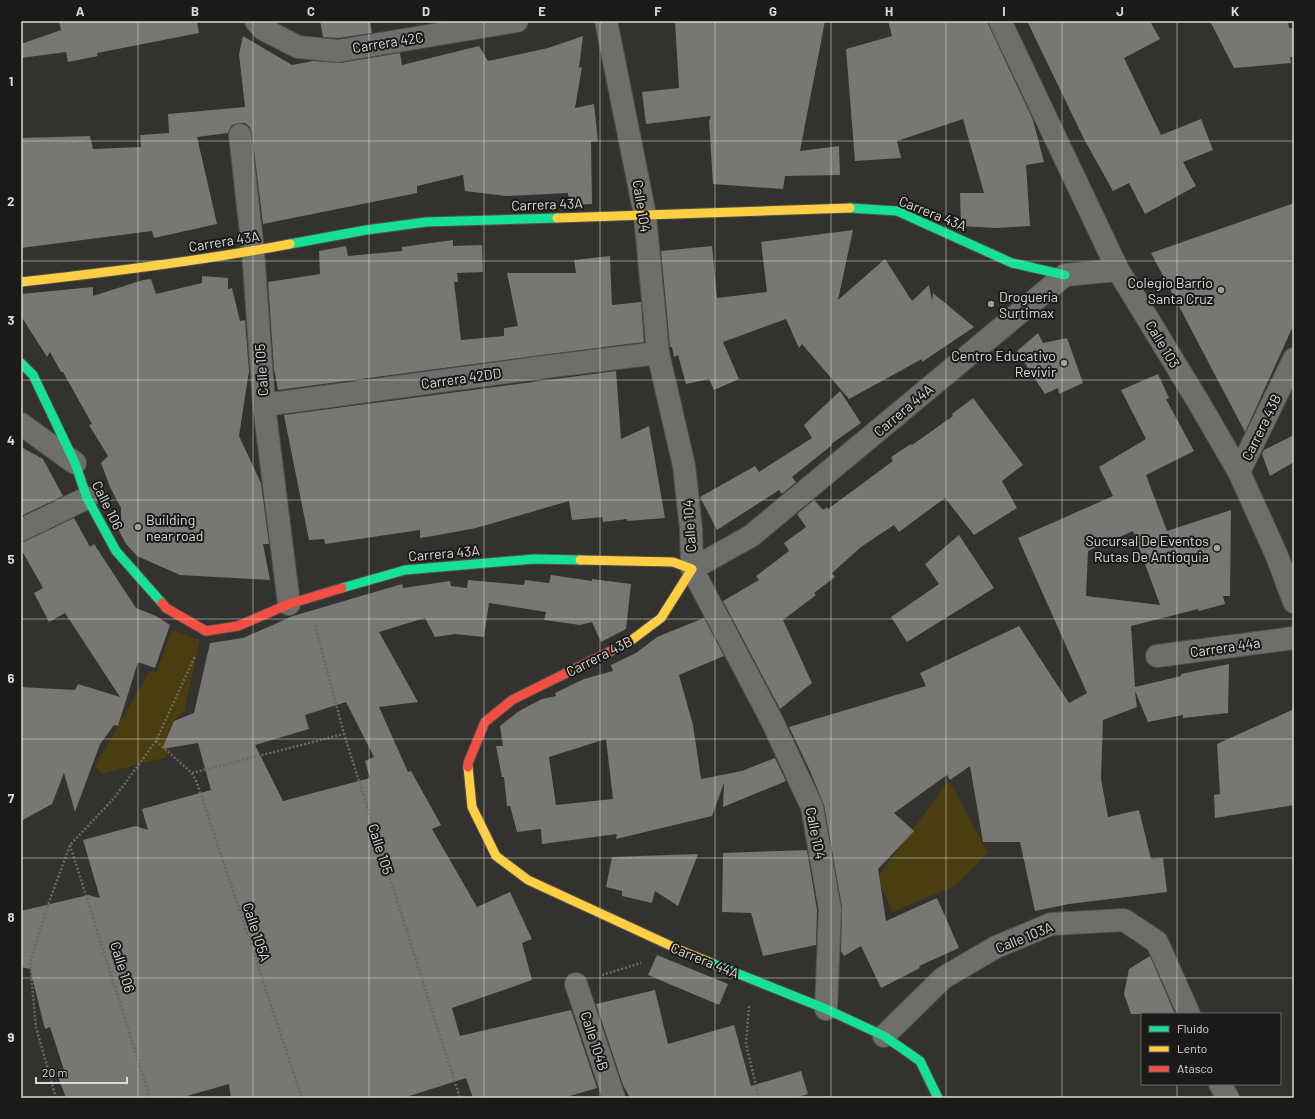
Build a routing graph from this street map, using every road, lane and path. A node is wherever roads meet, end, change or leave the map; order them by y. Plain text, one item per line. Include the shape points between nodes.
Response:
1 (517, 21) edge
2 (606, 21) edge
3 (1000, 21) edge
4 (259, 25) edge
5 (240, 135) dead end
6 (646, 215) junction
7 (253, 251) junction
8 (1118, 270) junction
9 (1065, 275) junction
10 (21, 282) edge
11 (658, 353) junction
12 (1294, 359) edge
13 (21, 363) edge
14 (264, 405) junction
15 (21, 424) edge
16 (75, 463) junction
17 (1239, 472) junction
18 (87, 498) junction
19 (21, 530) edge
20 (692, 569) junction
21 (298, 601) junction
22 (1294, 602) edge
23 (206, 631) junction
24 (1294, 638) edge
25 (1156, 656) dead end
26 (344, 734) junction
27 (156, 740) junction
28 (192, 773) junction
29 (70, 845) junction
30 (528, 880) joint
31 (682, 951) junction
32 (756, 980) junction
33 (576, 984) joint
34 (826, 1009) junction
35 (1189, 1013) edge
36 (884, 1036) junction
37 (1221, 1085) edge
38 (56, 1098) edge
39 (150, 1098) edge
40 (302, 1098) edge
41 (460, 1098) edge
42 (614, 1098) edge
43 (759, 1098) edge
44 (938, 1098) edge
45 (1228, 1098) edge

1 - 4 street, Carrera 42C via 338,51 298,47
2 - 6 street, Calle 104
3 - 8 street, Calle 103
5 - 7 street, Calle 105
6 - 7 street, Carrera 43A via 426,222 317,238
6 - 9 street, Carrera 43A via 854,208 897,211 1012,263
6 - 11 street, Calle 104
7 - 10 street, Carrera 43A via 106,273
7 - 14 street, Calle 105
8 - 9 street
8 - 17 street, Calle 103
9 - 20 street, Carrera 44A via 751,536
11 - 14 street, Carrera 42DD
11 - 20 street, Calle 104 via 684,466
12 - 17 street, Carrera 43B
13 - 16 street, Calle 106 via 33,375
14 - 21 street, Calle 105
15 - 16 street
16 - 18 street, Calle 106
17 - 22 street, Calle 103 via 1278,556
18 - 19 street
18 - 23 street, Calle 106 via 116,551 166,608
20 - 21 street, Carrera 43A via 673,562 534,559 405,570
20 - 30 street, Carrera 43B via 661,618 630,642 512,700 485,722 468,763 472,807 496,856
20 - 34 street, Calle 104 via 772,722 812,807 830,910
21 - 23 street, Carrera 43A via 238,626
21 - 26 path, Calle 105
23 - 27 path
24 - 25 street, Carrera 44a
26 - 28 path
26 - 41 path, Calle 105
27 - 28 path
27 - 29 path via 115,797
28 - 40 path, Calle 105A
29 - 38 path via 30,963 36,1027
29 - 39 path, Calle 106
30 - 31 street, Carrera 44A
31 - 32 street, Carrera 44A
31 - 33 path
32 - 34 street, Carrera 44A
32 - 43 path via 749,1007 746,1044
33 - 42 street, Calle 104B
34 - 36 street, Carrera 44A
35 - 36 street, Calle 103A via 1156,942 1124,920 1051,924 996,947 943,978
36 - 44 street, Carrera 44A via 920,1061
37 - 45 street

